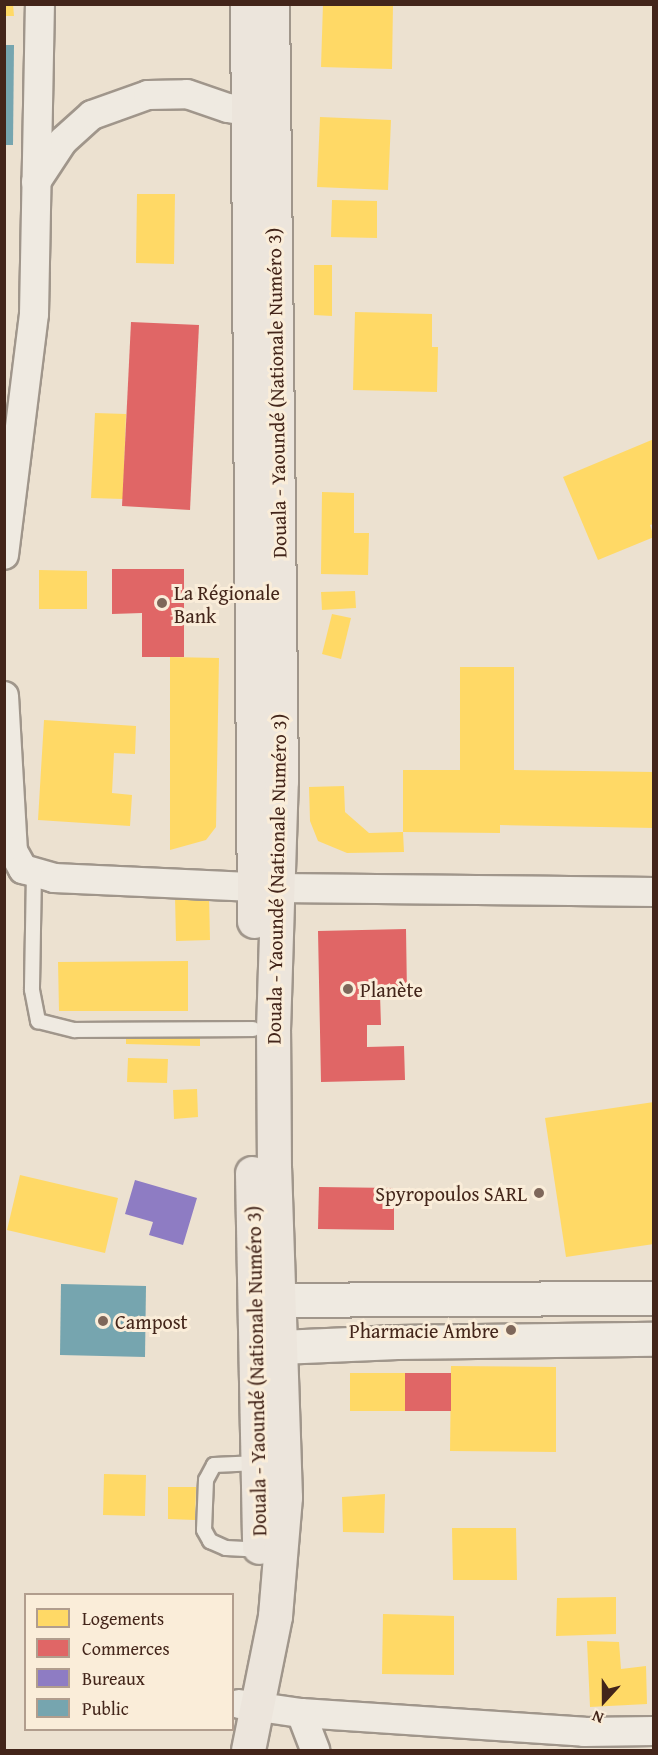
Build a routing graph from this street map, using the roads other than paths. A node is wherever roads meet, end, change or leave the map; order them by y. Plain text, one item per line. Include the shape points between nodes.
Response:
1 (40, 4) edge
2 (247, 4) edge
3 (272, 4) edge
4 (261, 114) junction
5 (36, 182) junction
6 (4, 555) edge
7 (4, 696) edge
8 (34, 872) junction
9 (265, 887) junction
10 (654, 892) edge
11 (253, 1029) junction
12 (268, 1298) junction
13 (654, 1298) edge
14 (654, 1340) edge
15 (268, 1348) junction
16 (260, 1463) junction
17 (259, 1550) junction
18 (301, 1713) junction
19 (241, 1718) edge
20 (654, 1731) edge
21 (226, 1750) edge
22 (248, 1750) edge
23 (315, 1750) edge

1 - 5 street
2 - 4 highway, Douala - Yaoundé (Nationale Numéro 3)
3 - 4 highway, Douala - Yaoundé (Nationale Numéro 3)
4 - 5 street via 187,94 148,95 92,116 63,141
4 - 9 highway, Douala - Yaoundé (Nationale Numéro 3) via 281,781
5 - 6 street via 34,314
7 - 8 street via 13,850 24,869
8 - 9 street via 54,878
8 - 11 lane via 32,990 38,1021 75,1030
9 - 10 street
9 - 11 highway, Douala - Yaoundé (Nationale Numéro 3)
9 - 12 highway, Douala - Yaoundé (Nationale Numéro 3) via 274,1168
11 - 12 highway, Douala - Yaoundé (Nationale Numéro 3)
12 - 13 street
12 - 15 highway, Douala - Yaoundé (Nationale Numéro 3)
14 - 15 street via 397,1342
15 - 16 highway, Douala - Yaoundé (Nationale Numéro 3)
15 - 19 highway, Douala - Yaoundé (Nationale Numéro 3) via 285,1497 275,1616
16 - 17 highway, Douala - Yaoundé (Nationale Numéro 3)
16 - 17 lane via 214,1466 206,1480 204,1530 210,1541 226,1548
17 - 19 highway, Douala - Yaoundé (Nationale Numéro 3)
18 - 19 street
18 - 20 street via 584,1732
18 - 23 street
19 - 21 highway, Douala - Yaoundé (Nationale Numéro 3)
19 - 22 highway, Douala - Yaoundé (Nationale Numéro 3)

